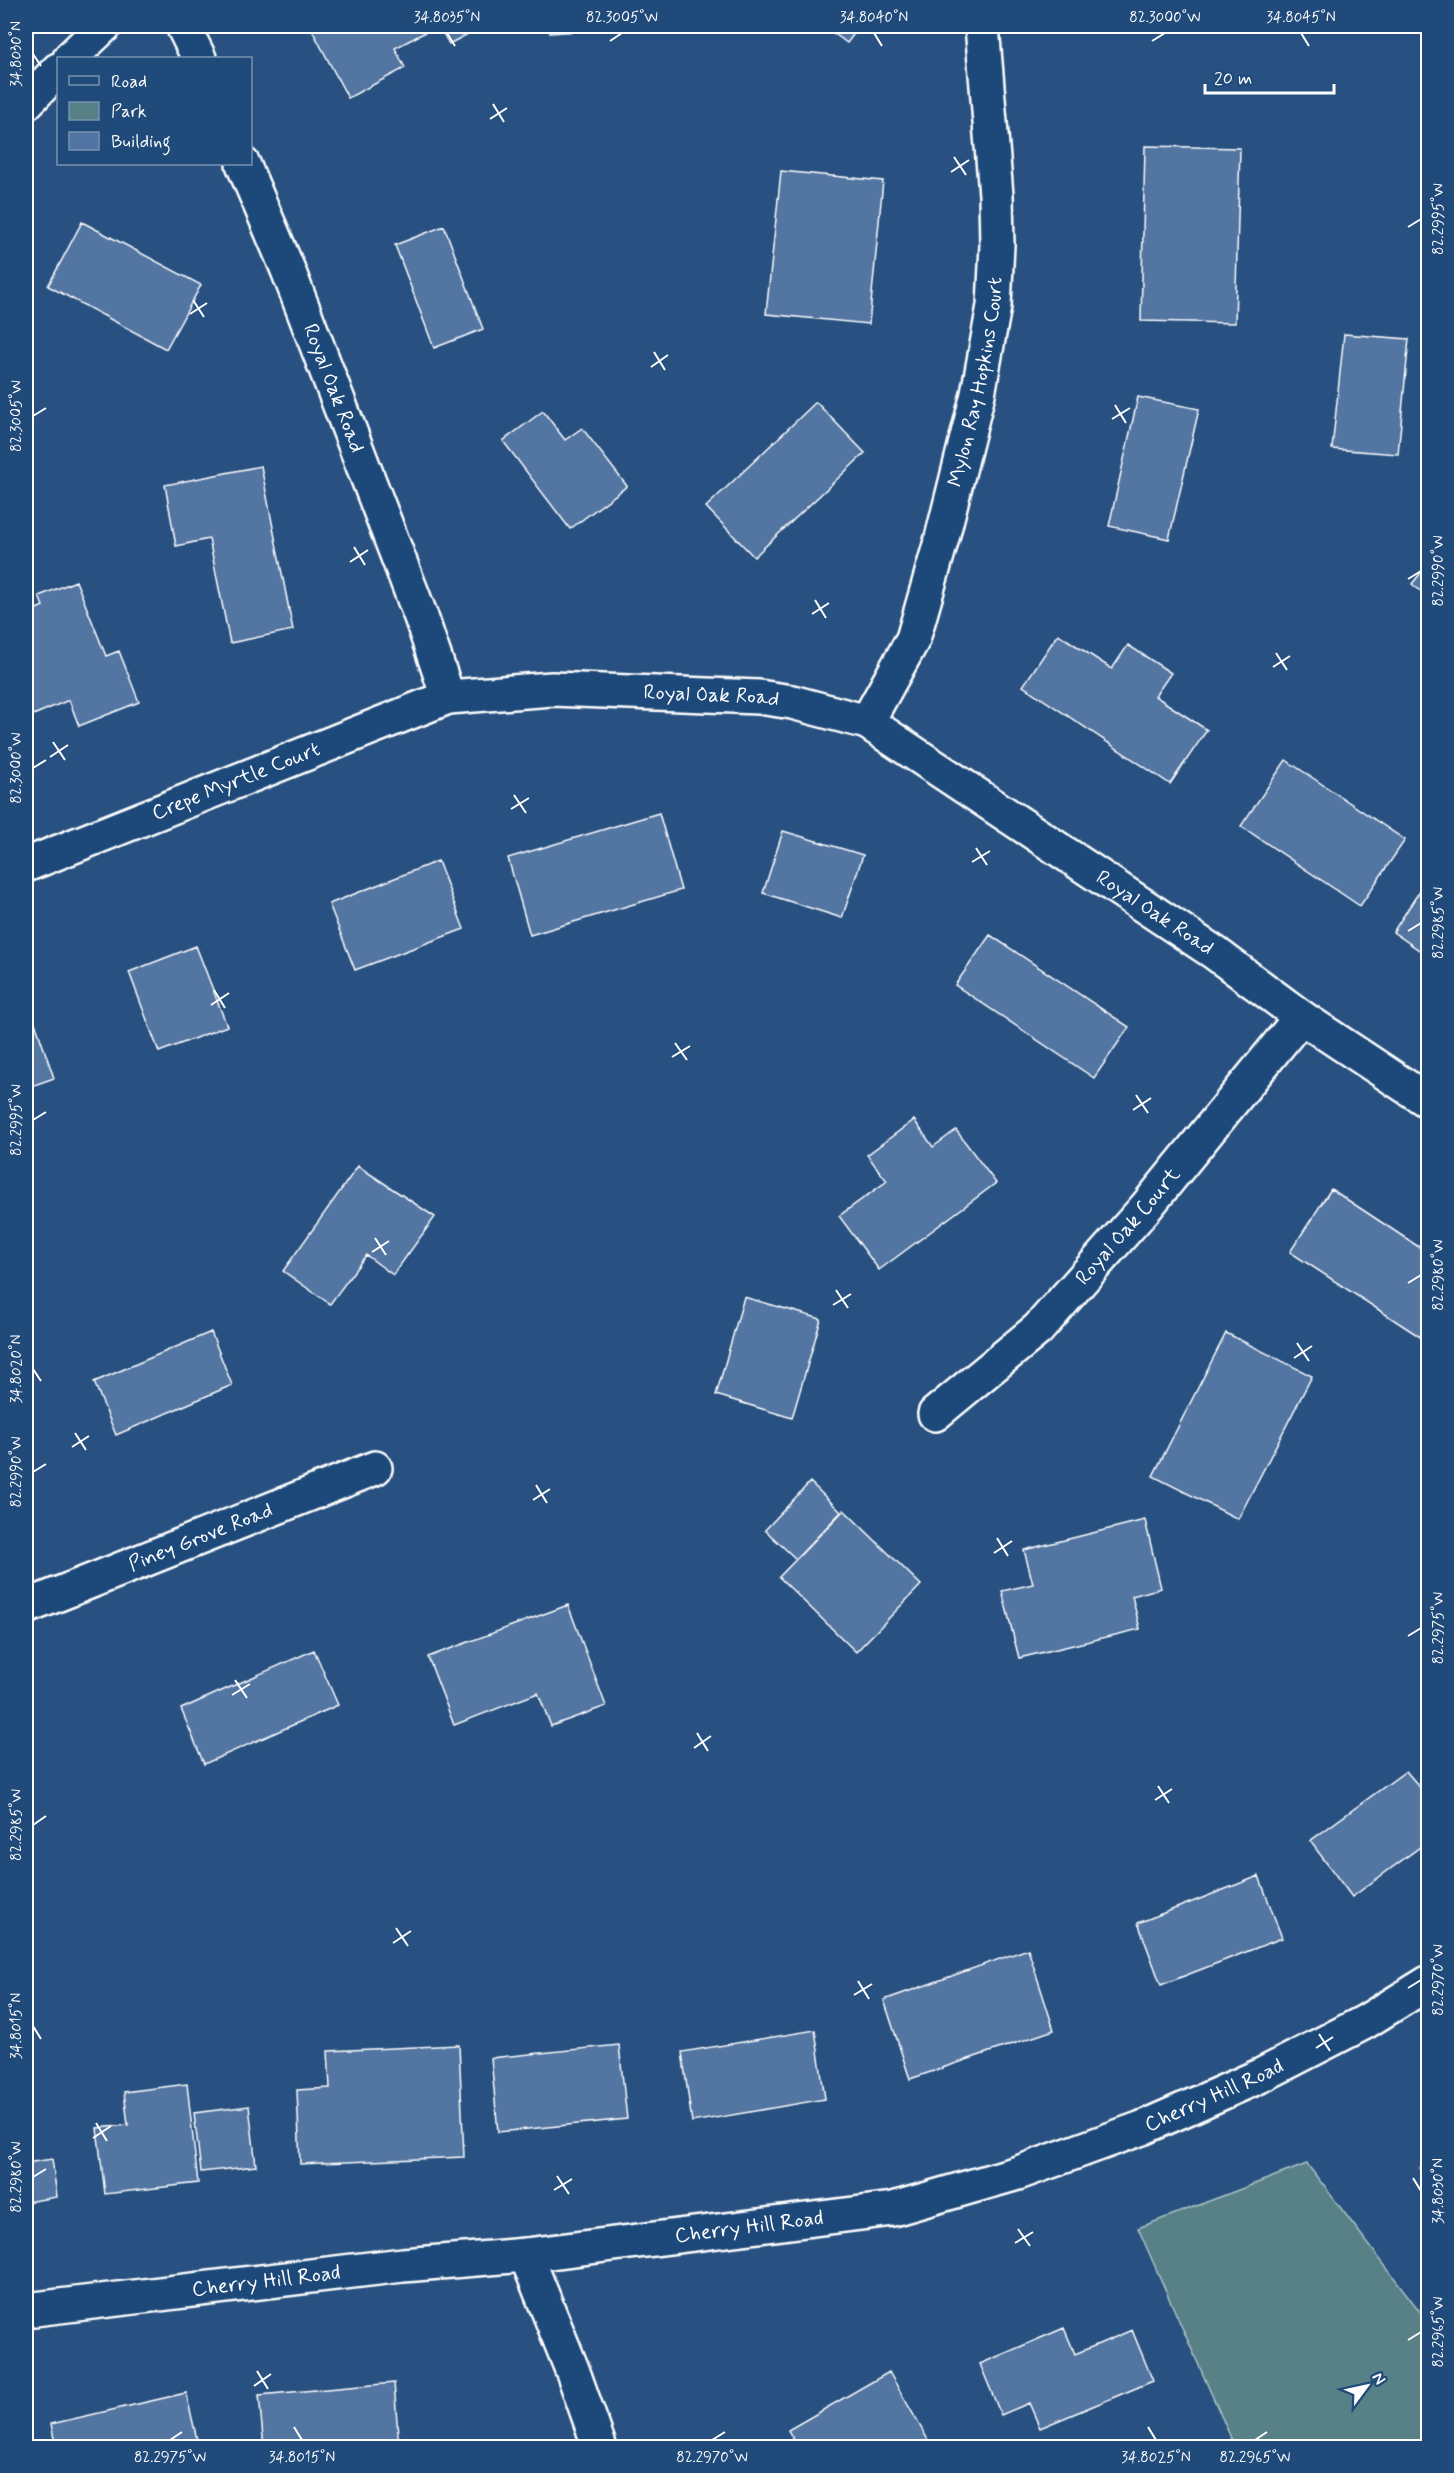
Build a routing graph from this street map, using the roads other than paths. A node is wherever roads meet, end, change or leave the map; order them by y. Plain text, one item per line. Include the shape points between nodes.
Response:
1 (104, 26) edge
2 (183, 26) edge
3 (982, 26) edge
4 (71, 57) edge
5 (198, 57) edge
6 (57, 71) edge
7 (26, 103) edge
8 (243, 165) edge
9 (448, 697) junction
10 (867, 722) junction
11 (26, 865) edge
12 (1301, 1017) junction
13 (1428, 1101) edge
14 (935, 1414) dead end
15 (375, 1468) dead end
16 (26, 1607) edge
17 (1428, 1983) edge
18 (526, 2255) junction
19 (26, 2310) edge
20 (600, 2448) edge

1 - 4 street
2 - 5 street
3 - 10 street, Mylon Ray Hopkins Court via 996,195 994,306 978,394 913,639
6 - 7 street
8 - 9 street, Royal Oak Road via 421,617
9 - 10 street, Royal Oak Road via 552,689 759,697
9 - 11 street, Crepe Myrtle Court
10 - 12 street, Royal Oak Road via 1215,953
12 - 13 street, Royal Oak Road
12 - 14 street, Royal Oak Court via 1148,1206 1038,1329
15 - 16 street, Piney Grove Road
17 - 18 street, Cherry Hill Road via 1365,2022 1262,2075 1142,2128 1018,2173 893,2209
18 - 19 street, Cherry Hill Road via 403,2265
18 - 20 street

